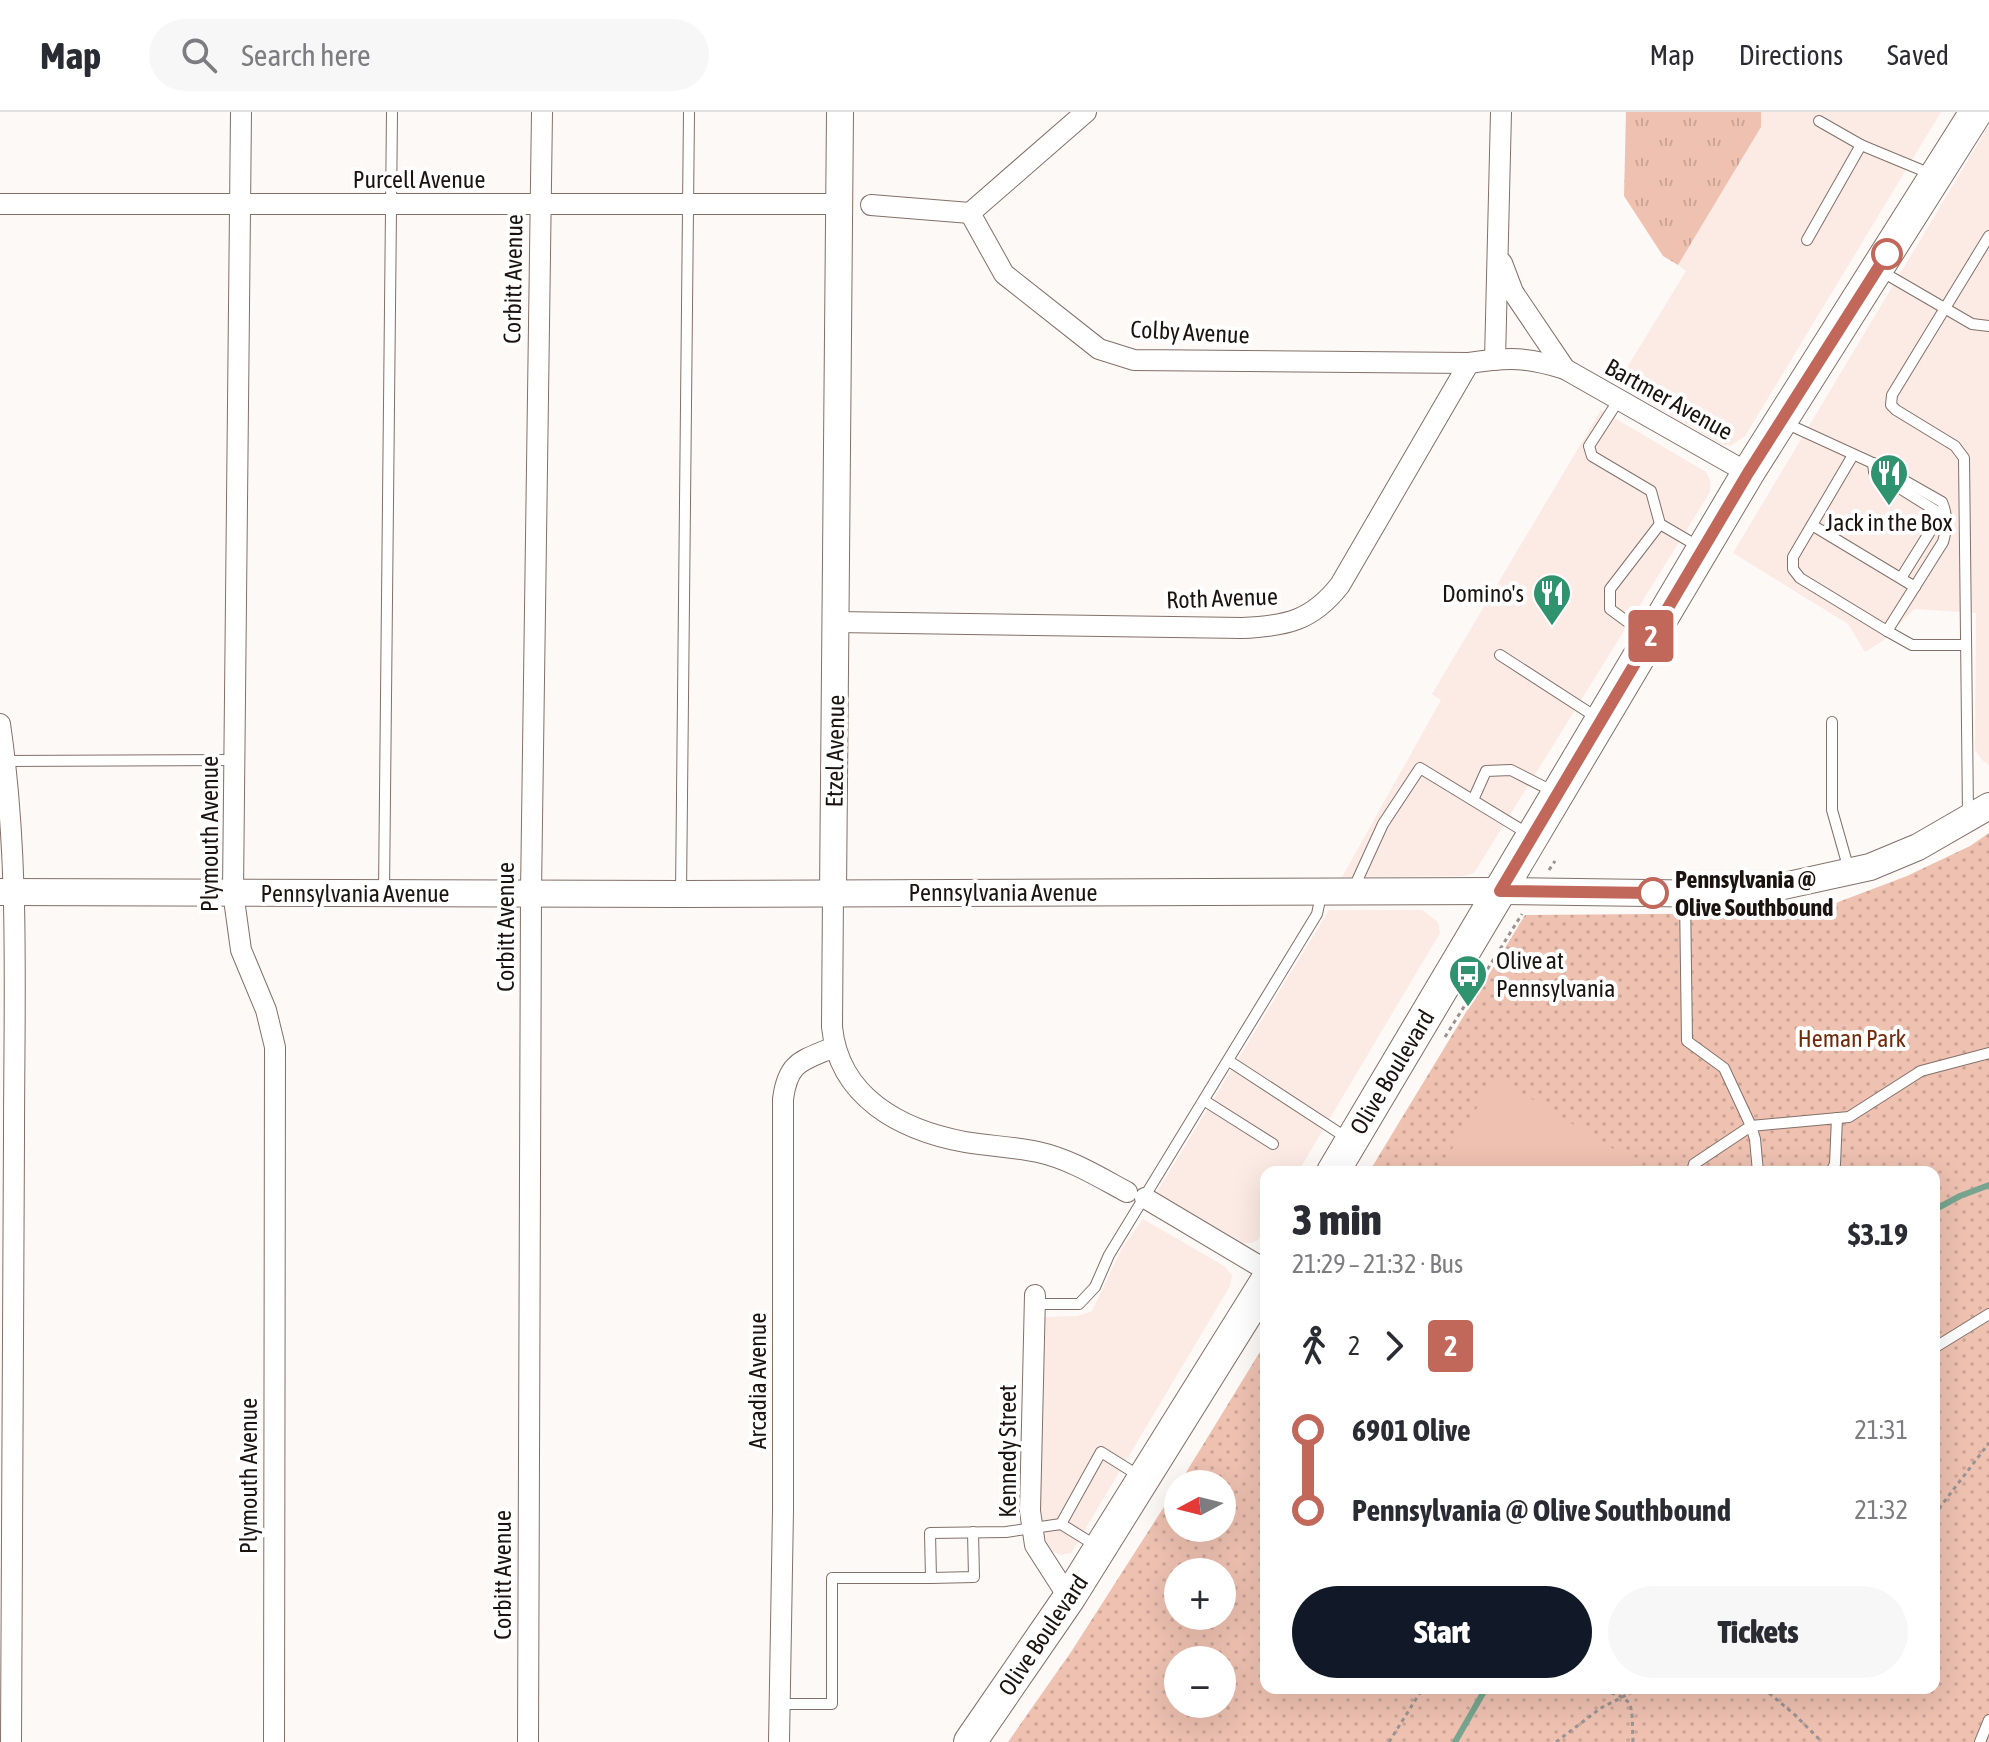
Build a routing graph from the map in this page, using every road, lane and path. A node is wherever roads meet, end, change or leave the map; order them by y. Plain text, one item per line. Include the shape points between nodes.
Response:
1 (241, 112) edge
2 (392, 112) edge
3 (542, 112) edge
4 (689, 112) edge
5 (840, 112) edge
6 (1086, 112) edge
7 (1501, 112) edge
8 (1976, 112) edge
9 (1819, 121) dead end
10 (1861, 145) junction
11 (1936, 176) junction
12 (0, 204) edge
13 (688, 204) junction
14 (839, 204) junction
15 (539, 205) junction
16 (871, 205) dead end
17 (240, 206) junction
18 (392, 206) junction
19 (970, 213) junction
20 (1989, 236) edge
21 (1807, 240) dead end
22 (1499, 254) junction
23 (1877, 269) junction
24 (1947, 309) junction
25 (1989, 326) edge
26 (1495, 360) junction
27 (1469, 363) junction
28 (1565, 369) junction
29 (1618, 401) junction
30 (1782, 421) junction
31 (1853, 455) junction
32 (1873, 463) junction
33 (1748, 473) junction
34 (1660, 524) junction
35 (1812, 525) junction
36 (1703, 549) junction
37 (1901, 578) junction
38 (1915, 587) junction
39 (836, 622) junction
40 (1887, 631) junction
41 (1650, 638) junction
42 (1965, 645) junction
43 (1500, 655) dead end
44 (1601, 720) junction
45 (1832, 722) dead end
46 (0, 724) edge
47 (235, 760) junction
48 (2, 761) edge
49 (1557, 794) junction
50 (1473, 800) junction
51 (1978, 813) edge
52 (1532, 836) junction
53 (1555, 861) dead end
54 (1850, 872) junction
55 (1322, 891) junction
56 (1357, 891) junction
57 (1500, 891) junction
58 (1537, 891) junction
59 (7, 892) edge
60 (233, 892) junction
61 (384, 892) junction
62 (531, 893) junction
63 (833, 893) junction
64 (681, 894) junction
65 (1685, 894) junction
66 (1442, 1041) dead end
67 (834, 1047) junction
68 (1989, 1053) edge
69 (1229, 1061) junction
70 (1205, 1101) junction
71 (1837, 1118) junction
72 (1751, 1126) junction
73 (1351, 1141) junction
74 (1273, 1144) dead end
75 (1336, 1166) edge
76 (1694, 1166) edge
77 (1757, 1166) edge
78 (1834, 1166) edge
79 (1136, 1195) junction
80 (1260, 1267) edge
81 (1260, 1292) edge
82 (1035, 1300) joint
83 (1989, 1314) edge
84 (1940, 1344) edge
85 (1989, 1443) edge
86 (1144, 1479) junction
87 (1940, 1507) edge
88 (1061, 1524) junction
89 (1032, 1529) junction
90 (973, 1532) junction
91 (1100, 1548) junction
92 (931, 1578) junction
93 (1069, 1598) junction
94 (1419, 1694) edge
95 (1617, 1694) edge
96 (1628, 1694) edge
97 (1770, 1694) edge
98 (1624, 1696) junction
99 (779, 1704) junction
100 (1989, 1720) edge
101 (11, 1742) edge
102 (274, 1742) edge
103 (528, 1742) edge
104 (779, 1742) edge
105 (970, 1742) edge
106 (1389, 1742) edge
107 (1556, 1742) edge
108 (1633, 1742) edge
109 (1822, 1742) edge
110 (1980, 1742) edge

1 - 17 street, Plymouth Avenue
2 - 18 lane
3 - 15 street, Corbitt Avenue
4 - 13 lane
5 - 14 street, Etzel Avenue
6 - 19 street
7 - 22 street, Bartmer Avenue
8 - 11 main road, Olive Boulevard
9 - 10 lane
10 - 11 lane
10 - 21 lane
11 - 23 main road, Olive Boulevard
12 - 17 street, Purcell Avenue
13 - 14 street, Purcell Avenue
13 - 15 street, Purcell Avenue
13 - 64 lane
14 - 39 street, Etzel Avenue
15 - 18 street, Purcell Avenue
15 - 62 street, Corbitt Avenue
16 - 19 street
17 - 18 street, Purcell Avenue
17 - 47 street, Plymouth Avenue
18 - 61 lane
19 - 27 street, Colby Avenue via 1004,274 1099,349 1134,360
20 - 24 lane
22 - 26 street, Bartmer Avenue
22 - 28 street, Bartmer Avenue via 1513,292
23 - 24 lane
23 - 30 main road, Olive Boulevard
24 - 25 lane via 1972,324
24 - 42 lane via 1892,395 1891,405 1955,446 1964,458
26 - 27 street, Bartmer Avenue
26 - 28 street, Bartmer Avenue via 1520,357
27 - 39 street, Roth Avenue via 1340,585 1311,614 1242,628
28 - 29 street, Bartmer Avenue
29 - 33 street, Bartmer Avenue
29 - 34 lane via 1589,446 1592,456 1651,491
30 - 31 lane
30 - 33 main road, Olive Boulevard
31 - 32 lane
31 - 35 lane
32 - 37 lane via 1874,472 1941,514
32 - 38 lane via 1942,502 1946,511 1943,542
33 - 36 main road, Olive Boulevard
34 - 36 lane
34 - 41 lane via 1610,589 1608,600 1610,609
35 - 37 lane
35 - 40 lane via 1793,557 1793,569
36 - 41 main road, Olive Boulevard
37 - 38 lane
38 - 40 lane
39 - 63 street, Etzel Avenue
40 - 42 lane via 1912,645
41 - 44 main road, Olive Boulevard
42 - 51 lane
43 - 44 lane
44 - 49 main road, Olive Boulevard
45 - 54 lane via 1832,810
46 - 48 street
47 - 48 lane
47 - 60 street, Plymouth Avenue
48 - 59 street
49 - 50 lane via 1511,770 1486,771
49 - 52 main road, Olive Boulevard
50 - 52 lane
50 - 56 lane via 1420,768 1383,824
51 - 54 street, Pennsylvania Avenue via 1918,847
52 - 57 main road, Olive Boulevard
53 - 58 path
54 - 65 street, Pennsylvania Avenue via 1761,891
55 - 56 street, Pennsylvania Avenue
55 - 63 street, Pennsylvania Avenue
55 - 69 lane via 1317,914
56 - 57 street, Pennsylvania Avenue
57 - 58 street, Pennsylvania Avenue
57 - 73 main road, Olive Boulevard
58 - 65 street, Pennsylvania Avenue
58 - 66 path
59 - 60 street, Pennsylvania Avenue
59 - 101 street via 14,1480
60 - 61 street, Pennsylvania Avenue
60 - 102 street, Plymouth Avenue via 241,950 275,1047
61 - 62 street, Pennsylvania Avenue
62 - 64 street, Pennsylvania Avenue
62 - 103 street, Corbitt Avenue
63 - 64 street, Pennsylvania Avenue
63 - 67 street, Etzel Avenue
65 - 72 lane via 1687,1041 1724,1068
67 - 79 street, Etzel Avenue via 858,1092 888,1114 963,1141 1041,1153
67 - 99 street, Arcadia Avenue via 792,1068 783,1099
68 - 71 lane via 1921,1071 1849,1117
69 - 70 lane
69 - 73 lane
70 - 74 lane
70 - 79 lane
71 - 72 lane
71 - 78 lane
72 - 76 lane
72 - 77 lane
73 - 75 main road, Olive Boulevard
79 - 80 street, Etzel Avenue
79 - 82 lane via 1095,1287 1079,1304
81 - 86 main road, Olive Boulevard
82 - 89 street, Kennedy Street
83 - 84 lane
85 - 87 path
86 - 88 lane via 1101,1452
86 - 91 main road, Olive Boulevard
88 - 89 lane
88 - 91 lane
89 - 90 lane
89 - 93 street, Kennedy Street via 1035,1545
90 - 92 lane via 930,1533
90 - 92 lane via 974,1577
91 - 93 main road, Olive Boulevard
92 - 99 lane via 832,1578 832,1704
93 - 105 main road, Olive Boulevard
94 - 106 path
95 - 98 path
96 - 98 path
97 - 109 path
98 - 107 path
98 - 108 path via 1632,1709
99 - 104 street, Arcadia Avenue
100 - 110 lane

